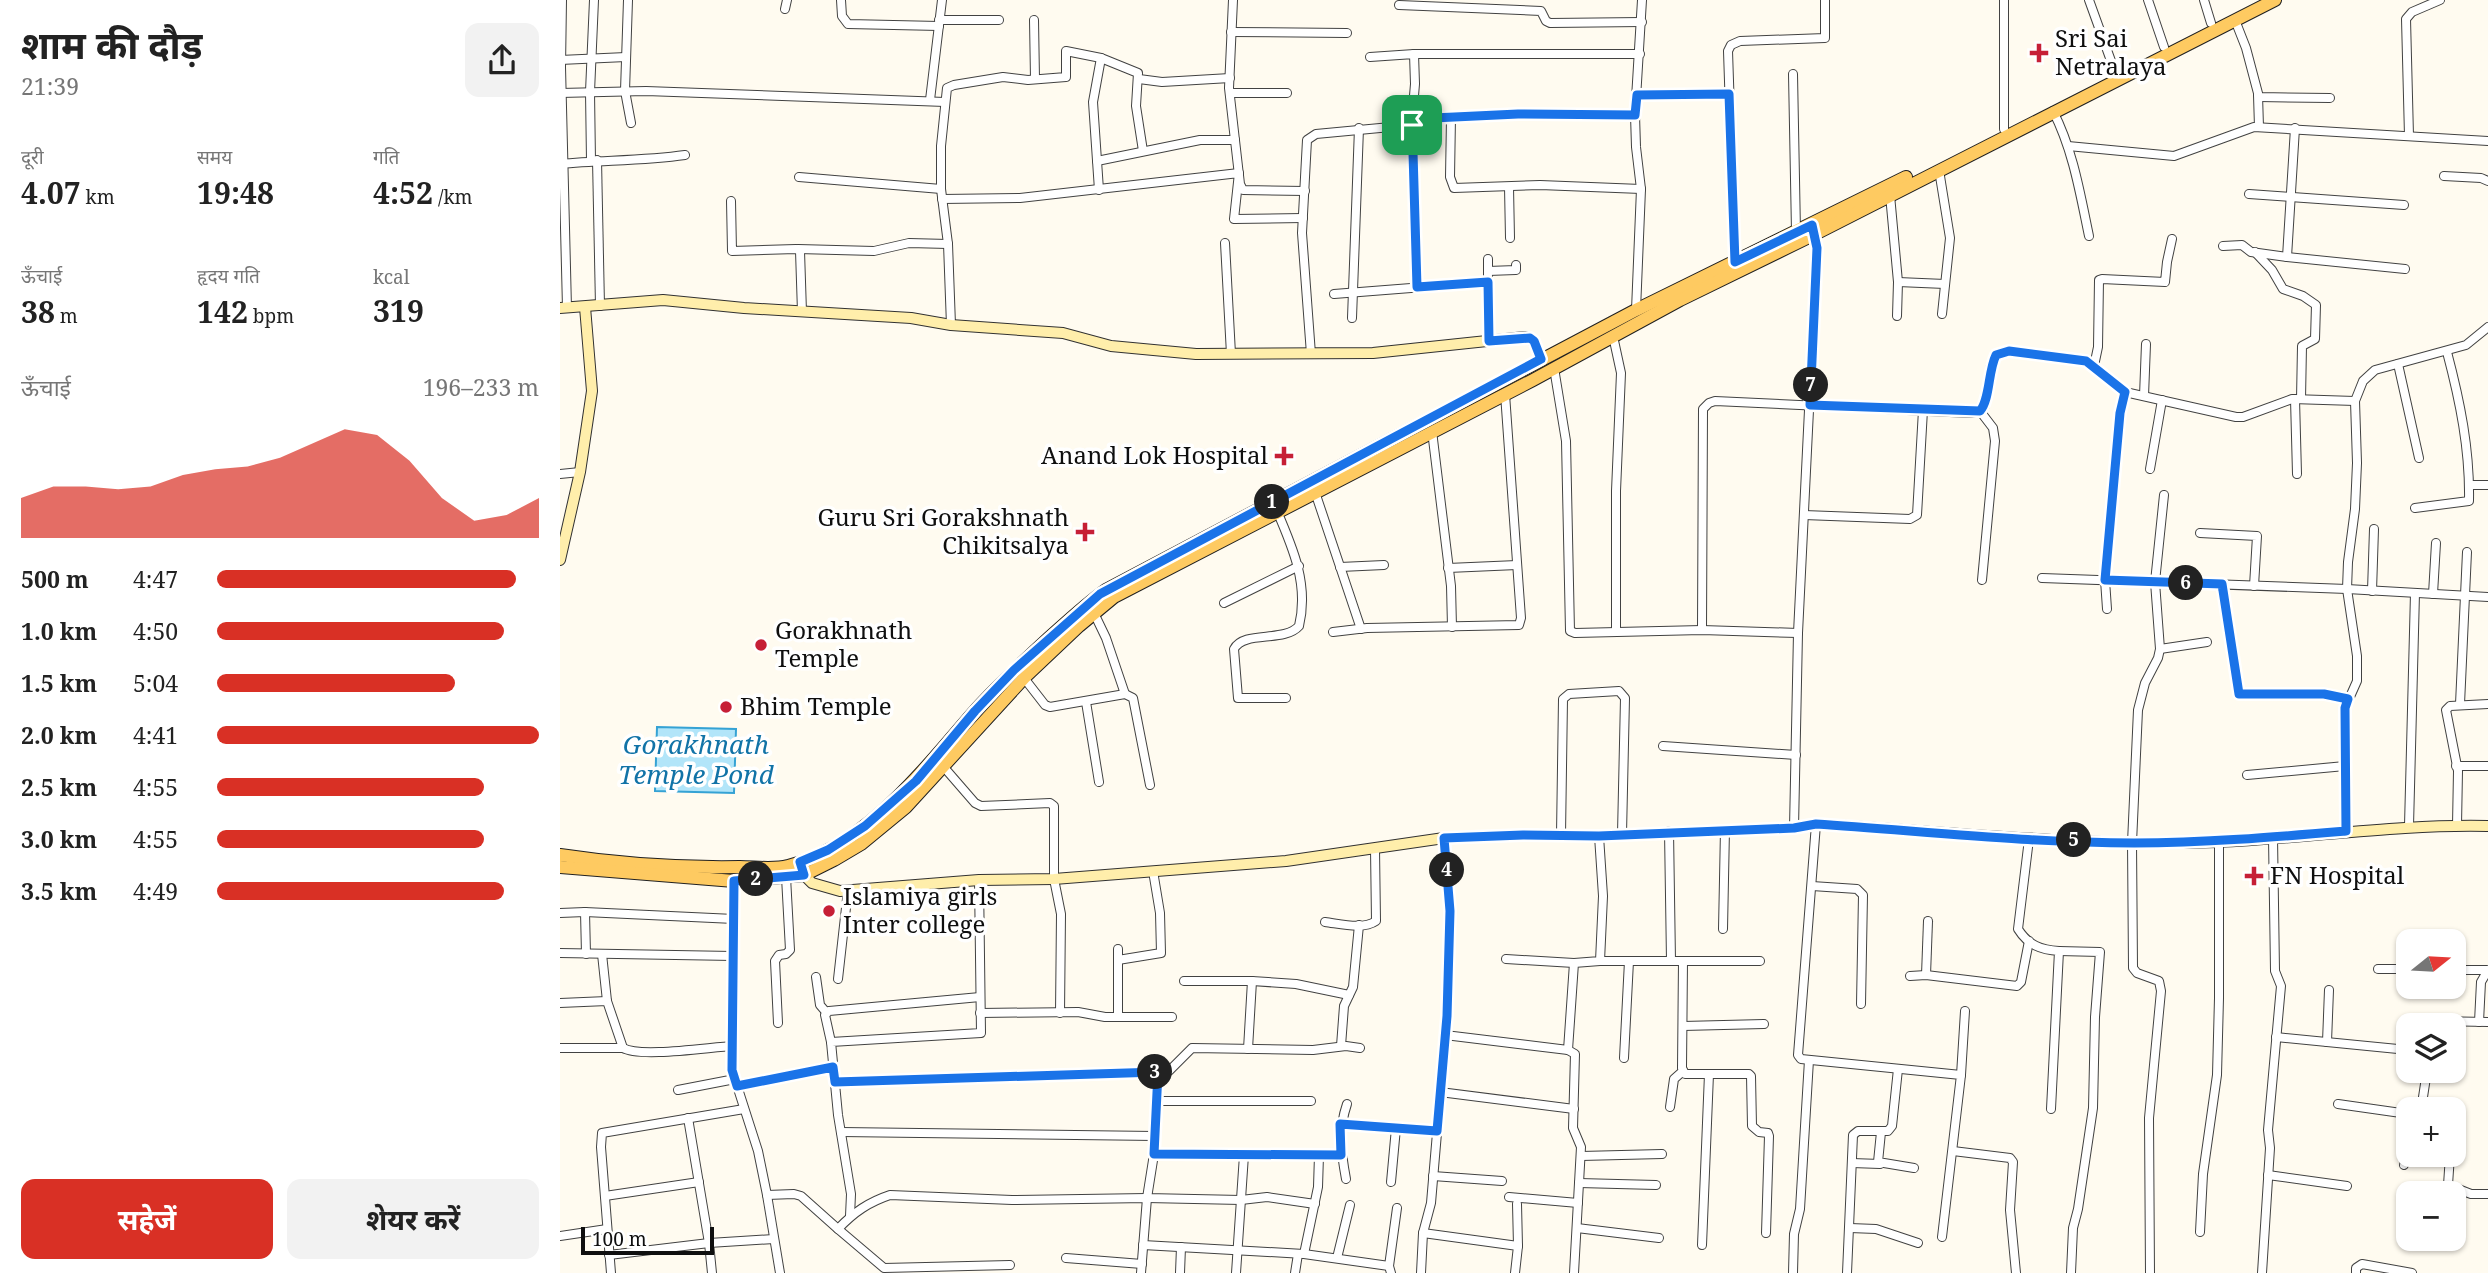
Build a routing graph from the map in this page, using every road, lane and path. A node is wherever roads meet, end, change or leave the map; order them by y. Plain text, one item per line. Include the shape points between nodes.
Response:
1 (562, 0) edge
2 (594, 0) edge
3 (628, 0) edge
4 (841, 0) edge
5 (942, 0) edge
6 (1233, 0) edge
7 (1642, 0) edge
8 (1825, 0) edge
9 (2004, 0) edge
10 (2089, 0) edge
11 (2148, 0) edge
12 (2204, 0) edge
13 (2256, 0) edge
14 (2275, 0) edge
15 (2440, 0) edge
16 (1440, 3) edge
17 (1399, 5) dead end
18 (999, 20) dead end
19 (1034, 20) dead end
20 (2235, 20) junction
21 (1642, 22) junction
22 (939, 23) junction
23 (2211, 23) junction
24 (1231, 32) junction
25 (561, 33) edge
26 (1347, 33) dead end
27 (2164, 47) junction
28 (1414, 54) junction
29 (1640, 54) junction
30 (626, 57) junction
31 (1370, 57) dead end
32 (592, 58) junction
33 (1101, 58) junction
34 (560, 60) edge
35 (2115, 72) junction
36 (1793, 74) dead end
37 (1035, 79) junction
38 (1139, 79) junction
39 (1230, 79) junction
40 (625, 91) junction
41 (590, 92) junction
42 (561, 93) edge
43 (1230, 93) junction
44 (1287, 93) dead end
45 (1729, 94) junction
46 (1637, 95) junction
47 (2258, 95) junction
48 (2330, 99) dead end
49 (930, 100) junction
50 (945, 102) junction
51 (2053, 111) junction
52 (1635, 115) junction
53 (1451, 117) junction
54 (1412, 122) junction
55 (631, 123) dead end
56 (2259, 127) junction
57 (1359, 128) junction
58 (2295, 128) junction
59 (2004, 129) junction
60 (2409, 136) junction
61 (1235, 140) junction
62 (2488, 141) edge
63 (2068, 146) junction
64 (1143, 151) junction
65 (685, 155) dead end
66 (594, 161) junction
67 (1097, 161) junction
68 (561, 164) edge
69 (1939, 170) junction
70 (1239, 173) junction
71 (2444, 176) dead end
72 (799, 177) dead end
73 (2488, 181) edge
74 (1509, 187) junction
75 (941, 189) junction
76 (1641, 189) junction
77 (1099, 190) junction
78 (1305, 191) junction
79 (2249, 194) dead end
80 (1890, 195) junction
81 (2292, 196) junction
82 (562, 198) edge
83 (942, 199) junction
84 (731, 201) dead end
85 (2404, 205) dead end
86 (1303, 218) junction
87 (1813, 229) junction
88 (562, 232) edge
89 (1797, 232) junction
90 (2089, 236) dead end
91 (1510, 238) dead end
92 (2172, 239) dead end
93 (1225, 243) dead end
94 (947, 244) junction
95 (2223, 246) dead end
96 (796, 249) junction
97 (2255, 253) junction
98 (2287, 257) junction
99 (1488, 259) dead end
100 (1735, 262) junction
101 (1516, 265) dead end
102 (563, 266) edge
103 (2405, 269) dead end
104 (1488, 271) junction
105 (1488, 282) junction
106 (1898, 282) junction
107 (1945, 284) junction
108 (1417, 287) junction
109 (1351, 292) junction
110 (1334, 294) dead end
111 (600, 306) junction
112 (586, 307) junction
113 (563, 308) edge
114 (1636, 310) junction
115 (802, 312) junction
116 (1942, 314) dead end
117 (1898, 316) dead end
118 (1352, 318) dead end
119 (951, 325) junction
120 (2488, 327) edge
121 (1613, 336) junction
122 (1489, 341) junction
123 (2146, 344) dead end
124 (2447, 352) junction
125 (1231, 354) junction
126 (1311, 354) junction
127 (1541, 359) junction
128 (2398, 364) junction
129 (2094, 366) junction
130 (1555, 368) junction
131 (2125, 392) junction
132 (1505, 394) junction
133 (2144, 396) junction
134 (2298, 399) junction
135 (2162, 400) junction
136 (2355, 401) junction
137 (1810, 405) junction
138 (1923, 410) junction
139 (1980, 411) junction
140 (1432, 431) junction
141 (2419, 458) dead end
142 (2150, 469) dead end
143 (580, 472) junction
144 (560, 474) edge
145 (2297, 474) dead end
146 (2470, 485) junction
147 (2488, 485) edge
148 (1315, 492) junction
149 (2164, 495) dead end
150 (2415, 508) dead end
151 (1277, 512) junction
152 (1804, 515) junction
153 (2374, 528) dead end
154 (2200, 533) dead end
155 (2436, 543) dead end
156 (2467, 552) dead end
157 (560, 560) edge
158 (1384, 565) dead end
159 (1517, 565) junction
160 (1299, 566) junction
161 (1340, 568) junction
162 (1448, 568) junction
163 (2042, 578) dead end
164 (1982, 580) dead end
165 (2105, 580) junction
166 (2155, 582) junction
167 (2222, 584) junction
168 (2254, 586) junction
169 (2347, 589) junction
170 (2372, 591) junction
171 (2415, 593) junction
172 (2433, 594) junction
173 (2464, 596) junction
174 (2488, 597) edge
175 (1224, 603) dead end
176 (2107, 608) dead end
177 (1094, 613) junction
178 (1452, 628) junction
179 (1361, 629) junction
180 (1702, 629) junction
181 (1616, 631) junction
182 (1333, 632) dead end
183 (1798, 633) junction
184 (2207, 642) dead end
185 (2160, 649) junction
186 (1024, 677) junction
187 (1125, 694) junction
188 (1286, 698) dead end
189 (2348, 699) junction
190 (1086, 702) junction
191 (2488, 704) edge
192 (2460, 705) junction
193 (1663, 746) dead end
194 (1796, 755) junction
195 (942, 765) junction
196 (2345, 766) junction
197 (2456, 766) junction
198 (2488, 766) edge
199 (2247, 775) dead end
200 (1099, 782) dead end
201 (1150, 785) dead end
202 (1816, 824) junction
203 (2457, 825) junction
204 (2409, 826) junction
205 (2488, 826) edge
206 (1794, 828) junction
207 (1725, 829) junction
208 (1669, 831) junction
209 (2346, 831) junction
210 (1622, 834) junction
211 (1562, 835) junction
212 (1599, 836) junction
213 (2273, 837) junction
214 (1444, 838) junction
215 (2029, 839) junction
216 (2219, 842) junction
217 (2132, 843) junction
218 (1375, 849) junction
219 (800, 862) junction
220 (560, 867) edge
221 (1153, 872) junction
222 (804, 875) junction
223 (786, 877) junction
224 (1054, 879) junction
225 (979, 880) junction
226 (734, 881) junction
227 (1812, 886) junction
228 (848, 890) junction
229 (584, 912) junction
230 (560, 913) edge
231 (734, 919) junction
232 (1928, 921) dead end
233 (1325, 922) dead end
234 (1359, 925) junction
235 (1723, 929) dead end
236 (2029, 942) junction
237 (1118, 949) dead end
238 (2059, 951) junction
239 (560, 953) edge
240 (586, 954) junction
241 (602, 954) junction
242 (733, 956) junction
243 (1506, 959) dead end
244 (1118, 960) junction
245 (1600, 961) junction
246 (1629, 961) junction
247 (1671, 961) junction
248 (1683, 961) junction
249 (1760, 961) dead end
250 (1574, 963) junction
251 (2378, 969) dead end
252 (2396, 969) edge
253 (2466, 970) edge
254 (2488, 970) edge
255 (1926, 975) junction
256 (1910, 976) dead end
257 (816, 977) dead end
258 (838, 979) dead end
259 (1184, 981) dead end
260 (1252, 981) junction
261 (2329, 990) dead end
262 (1349, 995) junction
263 (980, 997) junction
264 (607, 1001) junction
265 (560, 1003) edge
266 (1861, 1004) dead end
267 (1965, 1011) dead end
268 (826, 1012) junction
269 (980, 1013) junction
270 (1060, 1013) junction
271 (1118, 1017) junction
272 (1172, 1017) dead end
273 (2466, 1022) edge
274 (2484, 1022) edge
275 (778, 1024) dead end
276 (1764, 1024) dead end
277 (1683, 1026) junction
278 (1445, 1035) junction
279 (2276, 1037) junction
280 (831, 1042) junction
281 (2327, 1042) junction
282 (733, 1046) junction
283 (1341, 1046) junction
284 (560, 1048) edge
285 (623, 1048) junction
286 (1360, 1048) dead end
287 (1248, 1049) junction
288 (2396, 1049) edge
289 (1568, 1050) junction
290 (1624, 1058) dead end
291 (1809, 1060) junction
292 (833, 1067) junction
293 (1898, 1069) junction
294 (1683, 1071) junction
295 (1158, 1072) junction
296 (1709, 1074) junction
297 (1961, 1075) junction
298 (835, 1082) junction
299 (736, 1083) junction
300 (678, 1090) dead end
301 (1440, 1092) junction
302 (1156, 1101) junction
303 (1311, 1101) dead end
304 (1347, 1104) dead end
305 (2338, 1104) dead end
306 (1670, 1107) dead end
307 (744, 1109) junction
308 (1574, 1109) junction
309 (2051, 1109) dead end
310 (2396, 1112) edge
311 (688, 1118) junction
312 (1340, 1124) junction
313 (1396, 1128) junction
314 (1437, 1131) junction
315 (841, 1132) junction
316 (1881, 1132) junction
317 (1155, 1136) junction
318 (1953, 1151) junction
319 (1154, 1154) junction
320 (1662, 1154) dead end
321 (1244, 1155) junction
322 (1320, 1155) junction
323 (1341, 1155) junction
324 (1581, 1156) junction
325 (1852, 1163) junction
326 (1880, 1164) junction
327 (2449, 1167) edge
328 (1914, 1168) dead end
329 (2268, 1175) junction
330 (1433, 1176) junction
331 (1346, 1179) dead end
332 (1502, 1181) dead end
333 (699, 1182) junction
334 (1391, 1182) dead end
335 (1579, 1183) junction
336 (1656, 1185) dead end
337 (2347, 1186) dead end
338 (2488, 1194) edge
339 (767, 1195) junction
340 (605, 1196) junction
341 (1509, 1197) dead end
342 (1147, 1198) junction
343 (1241, 1200) junction
344 (1578, 1203) junction
345 (1315, 1204) junction
346 (1350, 1205) dead end
347 (1517, 1205) dead end
348 (1397, 1208) dead end
349 (850, 1216) junction
350 (838, 1228) junction
351 (1577, 1228) junction
352 (1850, 1228) junction
353 (607, 1229) junction
354 (2200, 1232) dead end
355 (1423, 1233) junction
356 (1766, 1233) dead end
357 (560, 1236) edge
358 (1942, 1237) dead end
359 (1659, 1238) dead end
360 (774, 1239) junction
361 (709, 1243) junction
362 (1918, 1243) dead end
363 (1143, 1245) junction
364 (1702, 1245) dead end
365 (1518, 1246) junction
366 (1181, 1247) junction
367 (1236, 1250) junction
368 (1301, 1254) junction
369 (609, 1255) junction
370 (1066, 1258) dead end
371 (1337, 1258) junction
372 (1010, 1265) dead end
373 (1141, 1268) edge
374 (1390, 1269) edge
375 (884, 1271) edge
376 (611, 1273) edge
377 (712, 1273) edge
378 (780, 1273) edge
379 (1180, 1273) edge
380 (1236, 1273) edge
381 (1295, 1273) edge
382 (1421, 1273) edge
383 (1514, 1273) edge
384 (1574, 1273) edge
385 (1793, 1273) edge
386 (1847, 1273) edge
387 (2016, 1273) edge
388 (2071, 1273) edge
389 (2150, 1273) edge
390 (2262, 1273) edge
391 (2356, 1273) edge
392 (2412, 1273) edge

1 - 25 street
2 - 32 street
3 - 30 street
4 - 22 street via 842,16 848,24
5 - 22 street
6 - 24 street
7 - 21 street
8 - 45 street via 1825,38 1731,45
9 - 59 street
10 - 35 street
11 - 27 street
12 - 23 street
13 - 23 main road
14 - 20 main road
15 - 60 street via 2406,19
16 - 17 street
16 - 21 street via 1541,11 1550,23
18 - 22 street
19 - 37 street
20 - 47 street
20 - 51 main road
21 - 29 street
22 - 49 street
23 - 27 main road
24 - 26 street
24 - 39 street
25 - 34 street
27 - 35 main road
28 - 29 street
28 - 31 street
28 - 54 street
29 - 46 street
30 - 32 street
30 - 40 street
32 - 34 street
32 - 41 street
33 - 37 street via 1066,51 1066,77
33 - 38 street via 1136,72
33 - 67 street via 1093,93
34 - 42 street
35 - 59 main road
36 - 89 street
37 - 50 street via 1003,77 954,85 946,91
38 - 39 street
38 - 64 street via 1136,106
39 - 43 street
40 - 41 street
40 - 49 street
40 - 55 street
41 - 42 street
41 - 66 street
42 - 68 street
43 - 44 street
43 - 61 street
45 - 46 street
45 - 100 street
46 - 52 street
47 - 48 street
47 - 56 street
49 - 50 street
50 - 75 street
51 - 63 street
51 - 69 main road
52 - 53 street
52 - 76 street
53 - 54 street
53 - 74 street via 1450,177 1454,188
54 - 57 street
54 - 108 street
56 - 58 street
56 - 63 street via 2174,156
57 - 78 street via 1316,134 1307,140
57 - 109 street
58 - 60 street
58 - 81 street
59 - 87 main road
60 - 62 street
61 - 64 street
61 - 70 street
63 - 90 street
64 - 67 street
65 - 66 street
66 - 68 street
66 - 111 street
67 - 77 street
68 - 82 street
69 - 80 main road
69 - 107 street via 1950,238
70 - 77 street
70 - 78 street via 1243,190
70 - 86 street via 1234,219
71 - 73 street
72 - 75 street
74 - 76 street
74 - 91 street
75 - 83 street
76 - 114 street
77 - 83 street via 1007,199
78 - 86 street
79 - 81 street
80 - 87 main road
80 - 106 street
81 - 85 street
81 - 98 street
82 - 88 street
83 - 94 street
84 - 96 street via 732,251
86 - 126 street
87 - 89 main road
87 - 121 main road
87 - 137 street via 1817,248
88 - 102 street
89 - 100 main road
92 - 129 street via 2165,282 2099,281
93 - 125 street
94 - 96 street via 909,243 874,251
94 - 119 street
95 - 97 street via 2242,245
96 - 115 street via 801,254
97 - 98 street
97 - 134 street via 2283,289 2316,306 2315,340 2302,346
98 - 103 street
99 - 104 street
100 - 114 main road
101 - 104 street via 1516,270
102 - 113 street
104 - 105 street
105 - 108 street
105 - 122 street
106 - 107 street
106 - 117 street
107 - 116 street
108 - 109 street
109 - 110 street
109 - 118 street
111 - 112 street
111 - 115 street via 663,300
112 - 113 street
112 - 143 street via 592,391
114 - 127 main road
115 - 119 street
119 - 125 street via 1063,333 1111,346
120 - 124 street via 2466,345
121 - 130 main road
121 - 181 street via 1621,373
122 - 126 street via 1373,353
122 - 127 street via 1530,338
123 - 133 street
124 - 128 street
124 - 146 street via 2461,411
125 - 126 street
127 - 219 main road via 1100,594 1014,670 896,799 865,826
128 - 136 street via 2368,374
128 - 141 street
129 - 131 street
129 - 139 street via 2086,361 2001,352 1991,365 1985,406
130 - 132 main road
130 - 181 street via 1566,441 1569,626 1575,633
131 - 133 street
131 - 165 street
132 - 140 main road
132 - 159 street
133 - 135 street
134 - 135 street via 2243,417
134 - 136 street
134 - 145 street
135 - 142 street
136 - 169 street via 2356,509
137 - 138 street
137 - 152 street
137 - 180 street via 1715,401 1703,409
138 - 139 street
138 - 152 street via 1917,515 1910,519
139 - 164 street via 1993,428 1995,441
140 - 148 main road
140 - 162 street
143 - 144 street
143 - 157 street
146 - 147 street
146 - 150 street via 2468,503
148 - 151 main road
148 - 161 street
149 - 166 street
151 - 160 street
151 - 177 main road via 1114,597
152 - 183 street
153 - 170 street
154 - 168 street via 2257,536
155 - 172 street
156 - 173 street
158 - 161 street
159 - 162 street
159 - 178 street via 1519,625
160 - 175 street
160 - 188 street via 1299,626 1287,634 1241,641 1234,649 1238,698
161 - 179 street
162 - 178 street
163 - 165 street
165 - 166 street
165 - 176 street
166 - 167 street
166 - 185 street
167 - 168 street
167 - 189 street via 2239,694 2324,694
168 - 169 street
169 - 170 street
169 - 189 street via 2357,656 2357,681
170 - 171 street
171 - 172 street
171 - 204 street
172 - 173 street
173 - 174 street
173 - 192 street
177 - 186 main road
177 - 187 street
178 - 179 street
179 - 182 street
180 - 181 street
180 - 183 street
183 - 194 street
184 - 185 street
185 - 217 street via 2138,710
186 - 190 street via 1045,705
186 - 195 main road
187 - 190 street
187 - 201 street via 1133,698
189 - 196 street
190 - 200 street
191 - 192 street
192 - 197 street via 2446,710
193 - 194 street
194 - 206 street
195 - 222 main road via 882,827
195 - 224 street via 981,806 1054,806
196 - 199 street
196 - 209 street
197 - 198 street
197 - 203 street
202 - 206 street
202 - 215 street
202 - 227 street
203 - 204 street
203 - 205 street
204 - 209 street
206 - 207 street
207 - 208 street
207 - 235 street
208 - 210 street
208 - 247 street
209 - 213 street
210 - 211 street via 1625,698 1619,691 1569,694 1563,699
210 - 212 street
211 - 212 street
211 - 214 street
212 - 245 street via 1603,896
213 - 216 street
213 - 279 street via 2275,971 2281,986
214 - 218 street
214 - 278 street via 1450,911
215 - 217 street
215 - 236 street via 2018,929
216 - 217 street
216 - 354 street via 2217,1075
217 - 389 street via 2133,968 2159,981 2161,991 2149,1118
218 - 221 street via 1286,862
218 - 234 street via 1377,916 1374,923
219 - 220 main road via 787,867 607,862
219 - 222 street
220 - 226 main road
221 - 224 street
221 - 244 street via 1161,953
222 - 223 main road
222 - 228 street via 811,883
223 - 226 main road
223 - 275 street via 790,950 775,961
224 - 225 street
224 - 270 street via 1061,914
225 - 228 street
225 - 263 street
226 - 231 street
227 - 266 street via 1857,889 1863,895
227 - 291 street via 1798,1055
228 - 258 street
229 - 230 street
229 - 231 street
229 - 240 street
231 - 242 street
232 - 255 street
233 - 234 street
234 - 262 street
236 - 238 street via 2042,950
236 - 255 street via 2017,986
237 - 244 street
238 - 309 street
238 - 388 street via 2101,952 2093,1108 2073,1228
239 - 240 street
240 - 241 street
241 - 242 street
241 - 264 street
242 - 282 street
243 - 250 street
244 - 271 street
245 - 246 street
245 - 250 street
246 - 247 street
246 - 290 street
247 - 248 street
248 - 249 street
248 - 277 street
250 - 289 street
251 - 252 street
253 - 254 street
254 - 274 street via 2481,982
255 - 256 street
257 - 268 street via 820,1005
259 - 260 street
260 - 262 street
260 - 287 street
261 - 281 street
262 - 283 street
263 - 268 street
263 - 269 street
264 - 265 street
264 - 285 street
267 - 297 street
268 - 280 street
269 - 270 street
269 - 280 street via 981,1033 977,1034
270 - 271 street
271 - 272 street
273 - 274 street
276 - 277 street
277 - 294 street
278 - 289 street
278 - 301 street
279 - 281 street
279 - 329 street
280 - 292 street
281 - 288 street
282 - 285 street via 651,1052
282 - 299 street
283 - 286 street
283 - 287 street
284 - 285 street
287 - 295 street via 1192,1048 1169,1072
289 - 308 street via 1575,1054
291 - 293 street
291 - 385 street
292 - 298 street
292 - 299 street
293 - 297 street
293 - 316 street via 1892,1126
294 - 296 street
294 - 306 street via 1674,1079
295 - 298 street
295 - 302 street
296 - 356 street via 1751,1076 1752,1126 1769,1136
296 - 364 street
297 - 318 street
298 - 315 street
299 - 300 street
299 - 307 street
301 - 308 street
301 - 314 street
302 - 303 street
302 - 317 street
304 - 312 street
305 - 310 street
307 - 311 street
307 - 339 street
308 - 324 street via 1573,1128
311 - 333 street
311 - 340 street via 602,1133
312 - 313 street
312 - 323 street
313 - 314 street
313 - 334 street
314 - 330 street
315 - 317 street
315 - 349 street
316 - 325 street via 1855,1132
316 - 326 street
317 - 319 street
318 - 358 street
318 - 387 street via 2013,1162 2010,1210
319 - 321 street
319 - 342 street
320 - 324 street
321 - 322 street
321 - 343 street
322 - 323 street
322 - 345 street
323 - 331 street
324 - 335 street
325 - 326 street
325 - 352 street
326 - 328 street
327 - 338 street via 2448,1185 2471,1194
329 - 337 street
329 - 390 street
330 - 332 street
330 - 355 street
333 - 340 street
333 - 361 street
335 - 336 street
335 - 344 street
339 - 350 street via 801,1196
339 - 360 street
340 - 353 street
341 - 344 street
342 - 343 street
342 - 349 street via 1012,1200 890,1195
342 - 363 street
343 - 345 street via 1267,1197
343 - 367 street
344 - 351 street
345 - 368 street
346 - 371 street
347 - 365 street
348 - 374 street
349 - 350 street
350 - 375 street
351 - 359 street
351 - 384 street
352 - 362 street via 1876,1229
352 - 386 street
353 - 357 street
353 - 369 street
355 - 365 street
355 - 382 street
360 - 361 street
360 - 378 street
361 - 369 street
361 - 377 street
363 - 366 street
363 - 373 street
365 - 383 street
366 - 367 street
366 - 379 street
367 - 368 street
367 - 380 street
368 - 371 street
368 - 381 street
369 - 376 street
370 - 373 street
371 - 374 street
372 - 375 street
391 - 392 street via 2362,1265

